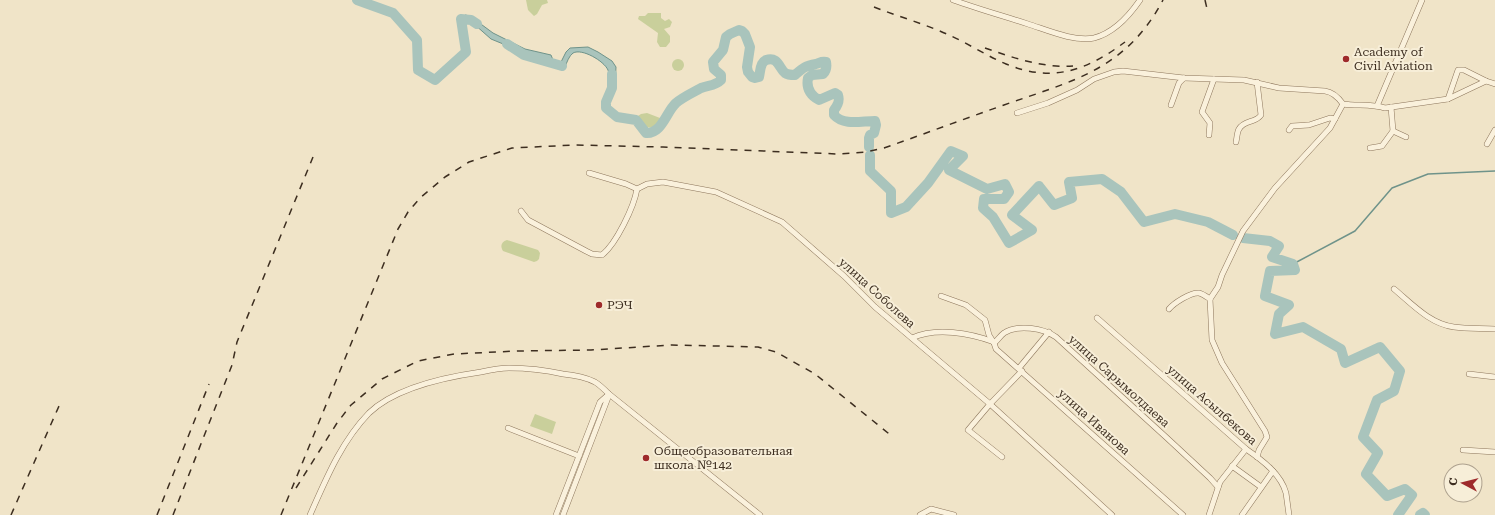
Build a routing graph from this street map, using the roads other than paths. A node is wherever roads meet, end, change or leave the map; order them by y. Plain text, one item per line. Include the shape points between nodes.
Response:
1 (953, 0) edge
2 (1140, 0) edge
3 (1422, 0) edge
4 (1184, 78) junction
5 (1214, 79) junction
6 (1486, 80) junction
7 (1257, 82) junction
8 (1495, 84) edge
9 (1448, 99) junction
10 (1343, 104) junction
11 (1171, 105) dead end
12 (1377, 106) junction
13 (1391, 107) junction
14 (1017, 113) dead end
15 (1335, 119) junction
16 (1289, 130) dead end
17 (1495, 130) edge
18 (1393, 131) junction
19 (1209, 135) dead end
20 (1406, 137) dead end
21 (1236, 142) dead end
22 (1487, 144) dead end
23 (1370, 148) dead end
24 (589, 173) dead end
25 (637, 189) junction
26 (521, 211) dead end
27 (1394, 289) dead end
28 (942, 296) dead end
29 (1210, 299) junction
30 (1169, 309) dead end
31 (1097, 318) dead end
32 (1495, 329) edge
33 (1049, 332) junction
34 (912, 338) junction
35 (994, 343) junction
36 (1020, 370) junction
37 (1469, 374) dead end
38 (1495, 377) edge
39 (609, 394) junction
40 (990, 404) junction
41 (508, 428) dead end
42 (1246, 449) junction
43 (1462, 450) dead end
44 (1495, 452) edge
45 (579, 456) junction
46 (1002, 457) dead end
47 (1257, 457) junction
48 (1232, 466) junction
49 (1273, 471) junction
50 (1218, 487) junction
51 (1261, 487) junction
52 (310, 515) edge
53 (556, 515) edge
54 (562, 515) edge
55 (760, 515) edge
56 (920, 515) edge
57 (954, 515) edge
58 (1112, 515) edge
59 (1183, 515) edge
60 (1209, 515) edge
61 (1242, 515) edge
62 (1289, 515) edge

1 - 2 street via 1080,39 1094,38 1111,29 1127,16
3 - 12 street
4 - 5 street
4 - 11 street via 1179,83
4 - 14 street via 1132,71 1114,72 1094,79 1048,103
5 - 7 street
5 - 19 street via 1202,112 1210,123
6 - 8 street
6 - 9 street
6 - 9 street via 1464,70 1458,70
7 - 10 street via 1279,88 1330,92
7 - 21 street via 1262,115 1259,120 1243,124
9 - 13 street
10 - 12 street
10 - 15 street
12 - 13 street
13 - 18 street
15 - 16 street via 1292,126
15 - 29 street via 1242,231
17 - 22 street
18 - 20 street
18 - 23 street via 1382,146
24 - 25 street
25 - 26 street via 634,203 614,242 602,254 586,251 528,220
25 - 34 street, улица Соболева via 647,184 663,182 716,192 782,222
27 - 32 street via 1421,312 1443,324 1453,327
28 - 35 street via 966,305 985,320
29 - 30 street via 1196,293
29 - 47 street via 1212,340 1222,363 1267,437
31 - 42 street, улица Асылбекова
33 - 35 street, улица Сарымолдаева via 1035,328 1015,329 1003,334
33 - 36 street
33 - 50 street, улица Сарымолдаева
34 - 35 street via 922,334 970,334
34 - 40 street, улица Соболева
35 - 36 street, улица Иванова via 996,349
36 - 40 street
36 - 59 street, улица Иванова
37 - 38 street
39 - 45 street via 600,402
39 - 52 street via 596,382 583,377 508,368 457,375 425,383 382,403 351,434 339,452
39 - 54 street
39 - 55 street
40 - 46 street via 968,430
40 - 58 street, улица Соболева
41 - 45 street
42 - 47 street, улица Асылбекова
42 - 48 street
43 - 44 street
45 - 53 street
47 - 49 street, улица Асылбекова
48 - 50 street
48 - 51 street
49 - 51 street
49 - 62 street, улица Асылбекова via 1286,492
50 - 60 street
51 - 61 street
56 - 57 street via 931,509

